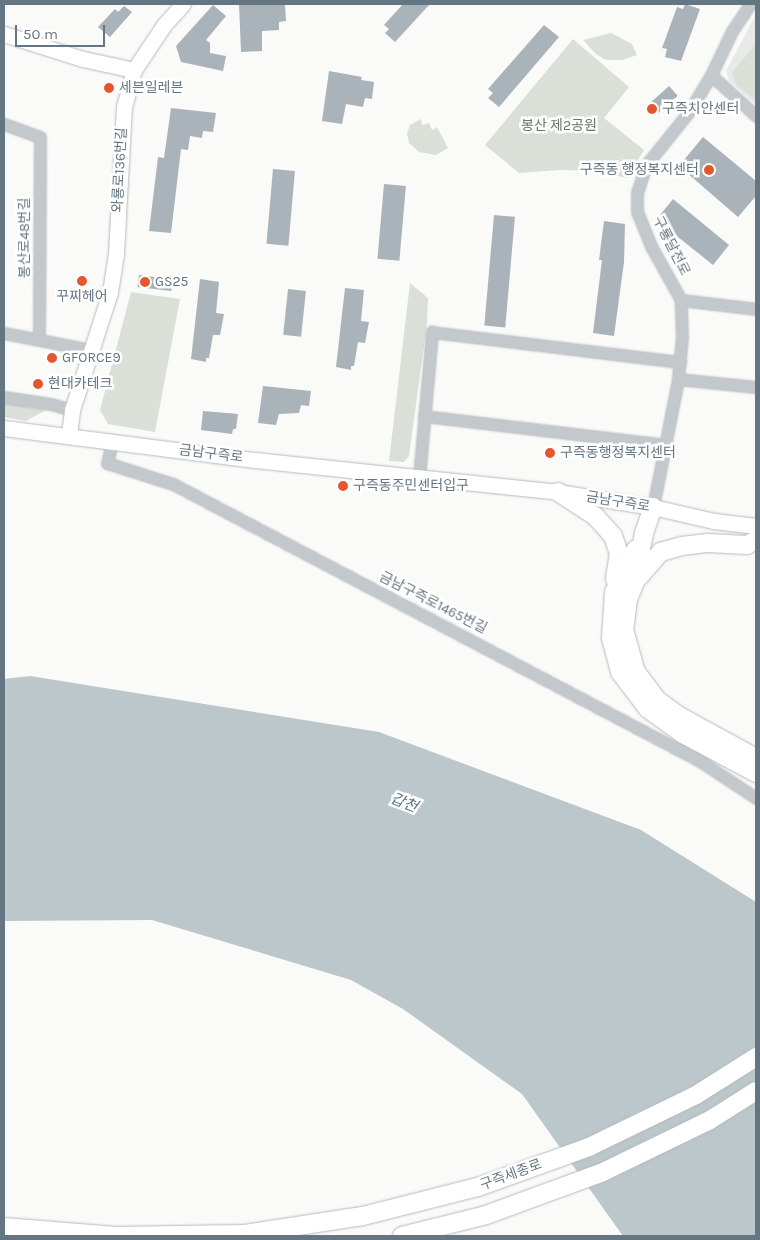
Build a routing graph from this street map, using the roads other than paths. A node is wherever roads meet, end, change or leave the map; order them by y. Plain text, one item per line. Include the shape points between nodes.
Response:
1 (183, 4) edge
2 (750, 4) edge
3 (4, 34) edge
4 (134, 70) junction
5 (711, 75) junction
6 (756, 116) edge
7 (4, 124) edge
8 (681, 300) junction
9 (756, 310) edge
10 (4, 333) edge
11 (40, 338) junction
12 (91, 350) junction
13 (680, 362) junction
14 (678, 379) junction
15 (756, 387) edge
16 (4, 397) edge
17 (72, 410) junction
18 (424, 416) junction
19 (4, 428) edge
20 (69, 434) junction
21 (112, 442) junction
22 (667, 446) junction
23 (419, 478) junction
24 (558, 492) junction
25 (653, 507) junction
26 (756, 526) edge
27 (644, 533) junction
28 (756, 540) edge
29 (635, 582) junction
30 (614, 592) junction
31 (756, 758) edge
32 (756, 773) edge
33 (756, 798) edge
34 (756, 1057) edge
35 (756, 1091) edge
36 (4, 1229) edge
37 (47, 1236) edge
38 (402, 1236) edge

1 - 4 main road, 와룡로136번길 via 164,25
2 - 5 street, 구룡달전로 via 732,31
3 - 4 main road via 83,59
4 - 12 main road, 와룡로136번길 via 124,107 116,254 110,292
5 - 6 street
5 - 8 street, 구룡달전로 via 688,113 646,165 637,193 637,212
7 - 11 street, 봉산로48번길 via 40,137
8 - 9 street
8 - 13 street, 구룡달전로
10 - 11 street
11 - 12 street
12 - 17 main road, 와룡로136번길
13 - 14 street, 구룡달전로
13 - 18 street via 432,332
14 - 15 street
14 - 22 street, 구룡달전로
16 - 17 street
17 - 20 main road, 와룡로136번길
18 - 22 street
18 - 23 street
19 - 20 main road, 금남구즉로
20 - 21 main road, 금남구즉로
21 - 23 main road, 금남구즉로
21 - 33 street, 금남구즉로1465번길 via 107,463 173,484 700,761
22 - 25 street, 구룡달전로
23 - 24 main road, 금남구즉로
24 - 25 main road, 금남구즉로
24 - 30 highway via 595,516 614,536 619,553
25 - 26 main road, 금남구즉로 via 714,521
25 - 27 highway
27 - 29 highway
27 - 30 highway
28 - 29 highway via 747,545 708,543 661,552
29 - 31 highway via 628,599 624,630 636,672 657,700 679,716
30 - 32 highway via 611,638 620,672 633,690 648,709 683,734
34 - 36 highway, 구즉세종로 via 696,1094 590,1147 478,1187 363,1216 245,1234 116,1236
35 - 38 highway, 구즉세종로 via 710,1120 601,1173 486,1215
36 - 37 street

